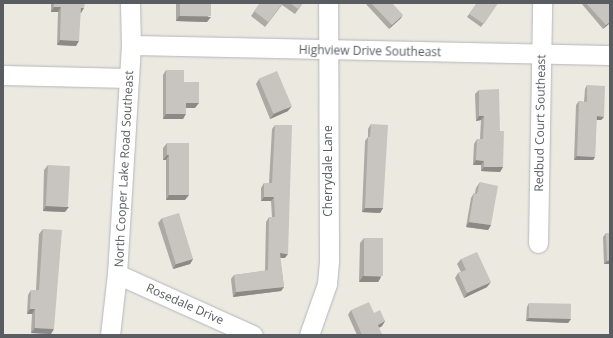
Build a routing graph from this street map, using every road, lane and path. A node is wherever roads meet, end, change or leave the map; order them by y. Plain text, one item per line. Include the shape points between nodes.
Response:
1 (130, 3) edge
2 (328, 3) edge
3 (542, 3) edge
4 (131, 46) junction
5 (327, 50) junction
6 (542, 54) junction
7 (610, 55) edge
8 (3, 75) edge
9 (129, 78) junction
10 (538, 243) dead end
11 (117, 274) junction
12 (110, 335) edge
13 (253, 335) edge
14 (309, 335) edge

1 - 4 street, North Cooper Lake Road Southeast
2 - 5 street, Cherrydale Lane
3 - 6 street, Redbud Court Southeast
4 - 5 street, Highview Drive Southeast
4 - 9 street, North Cooper Lake Road Southeast
5 - 6 street, Highview Drive Southeast
5 - 14 street, Cherrydale Lane via 329,259 327,284
6 - 7 street, Highview Drive Southeast
6 - 10 street, Redbud Court Southeast
8 - 9 street
9 - 11 street, North Cooper Lake Road Southeast
11 - 12 street, North Cooper Lake Road Southeast
11 - 13 street, Rosedale Drive

